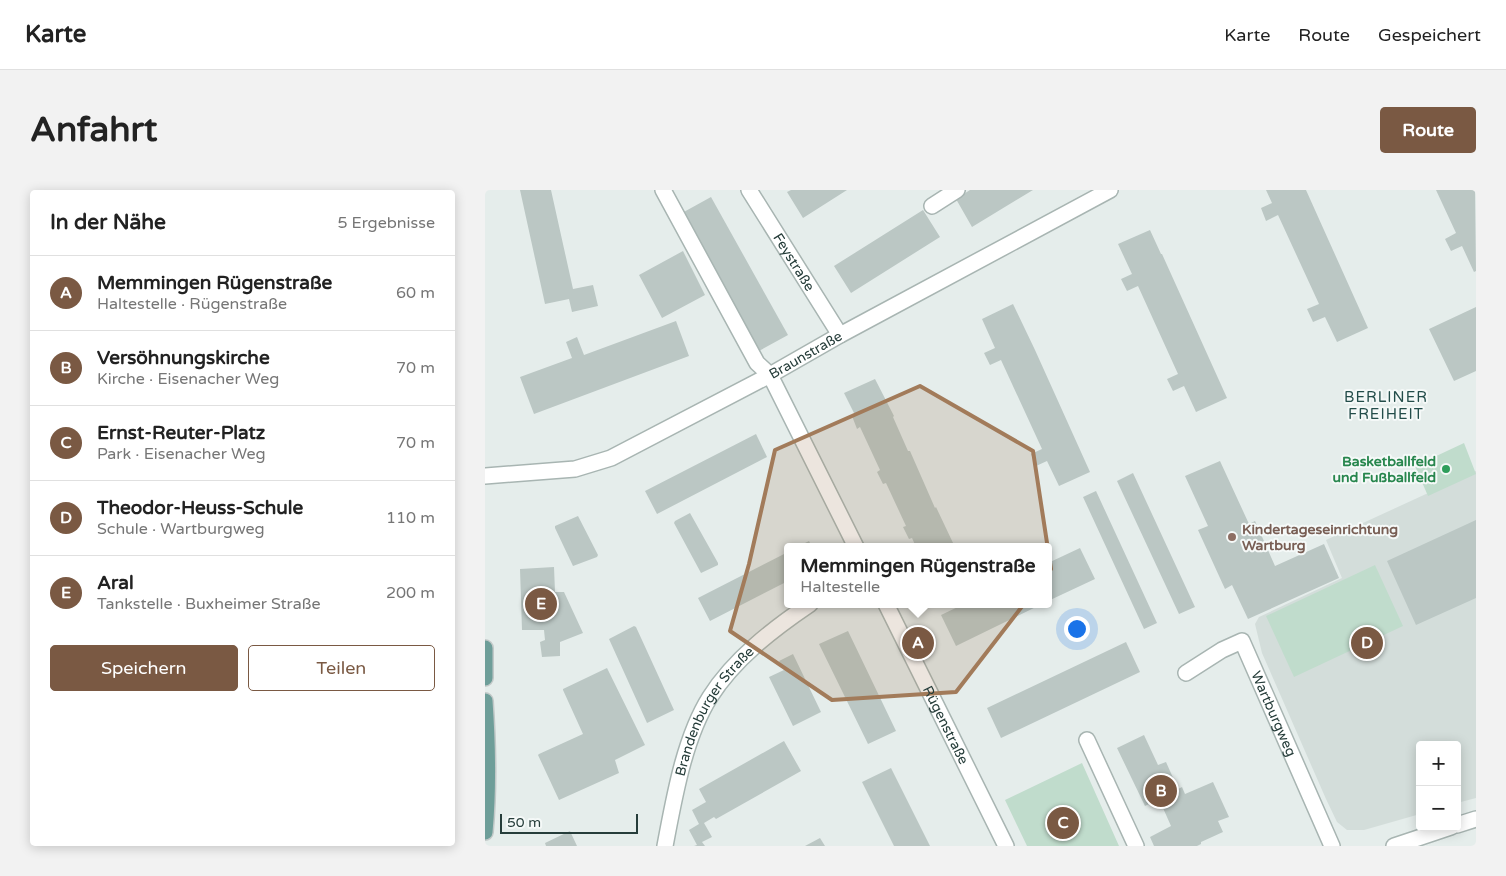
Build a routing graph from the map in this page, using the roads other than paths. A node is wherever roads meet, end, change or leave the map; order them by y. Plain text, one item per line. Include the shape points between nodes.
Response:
1 (663, 190) edge
2 (749, 190) edge
3 (957, 190) edge
4 (1110, 190) edge
5 (932, 206) dead end
6 (840, 335) junction
7 (770, 375) junction
8 (485, 476) edge
9 (854, 543) edge
10 (805, 608) edge
11 (887, 608) edge
12 (485, 648) edge
13 (1186, 673) dead end
14 (485, 678) edge
15 (485, 701) edge
16 (1087, 740) dead end
17 (1476, 819) edge
18 (1461, 824) edge
19 (1439, 831) edge
20 (485, 832) edge
21 (665, 846) edge
22 (1006, 846) edge
23 (1136, 846) edge
24 (1332, 846) edge
25 (1394, 846) edge

1 - 7 street via 757,363
2 - 6 street, Feystraße
3 - 5 street
4 - 6 street, Braunstraße
6 - 7 street, Braunstraße
7 - 8 street, Braunstraße via 629,450 594,465 554,472
7 - 9 street
10 - 21 street, Brandenburger Straße via 769,634 730,672 710,698 683,764
11 - 22 street, Rügenstraße
12 - 14 main road
13 - 24 street, Wartburgweg via 1242,641
15 - 20 main road via 488,770
16 - 23 street
17 - 18 street
19 - 25 street

